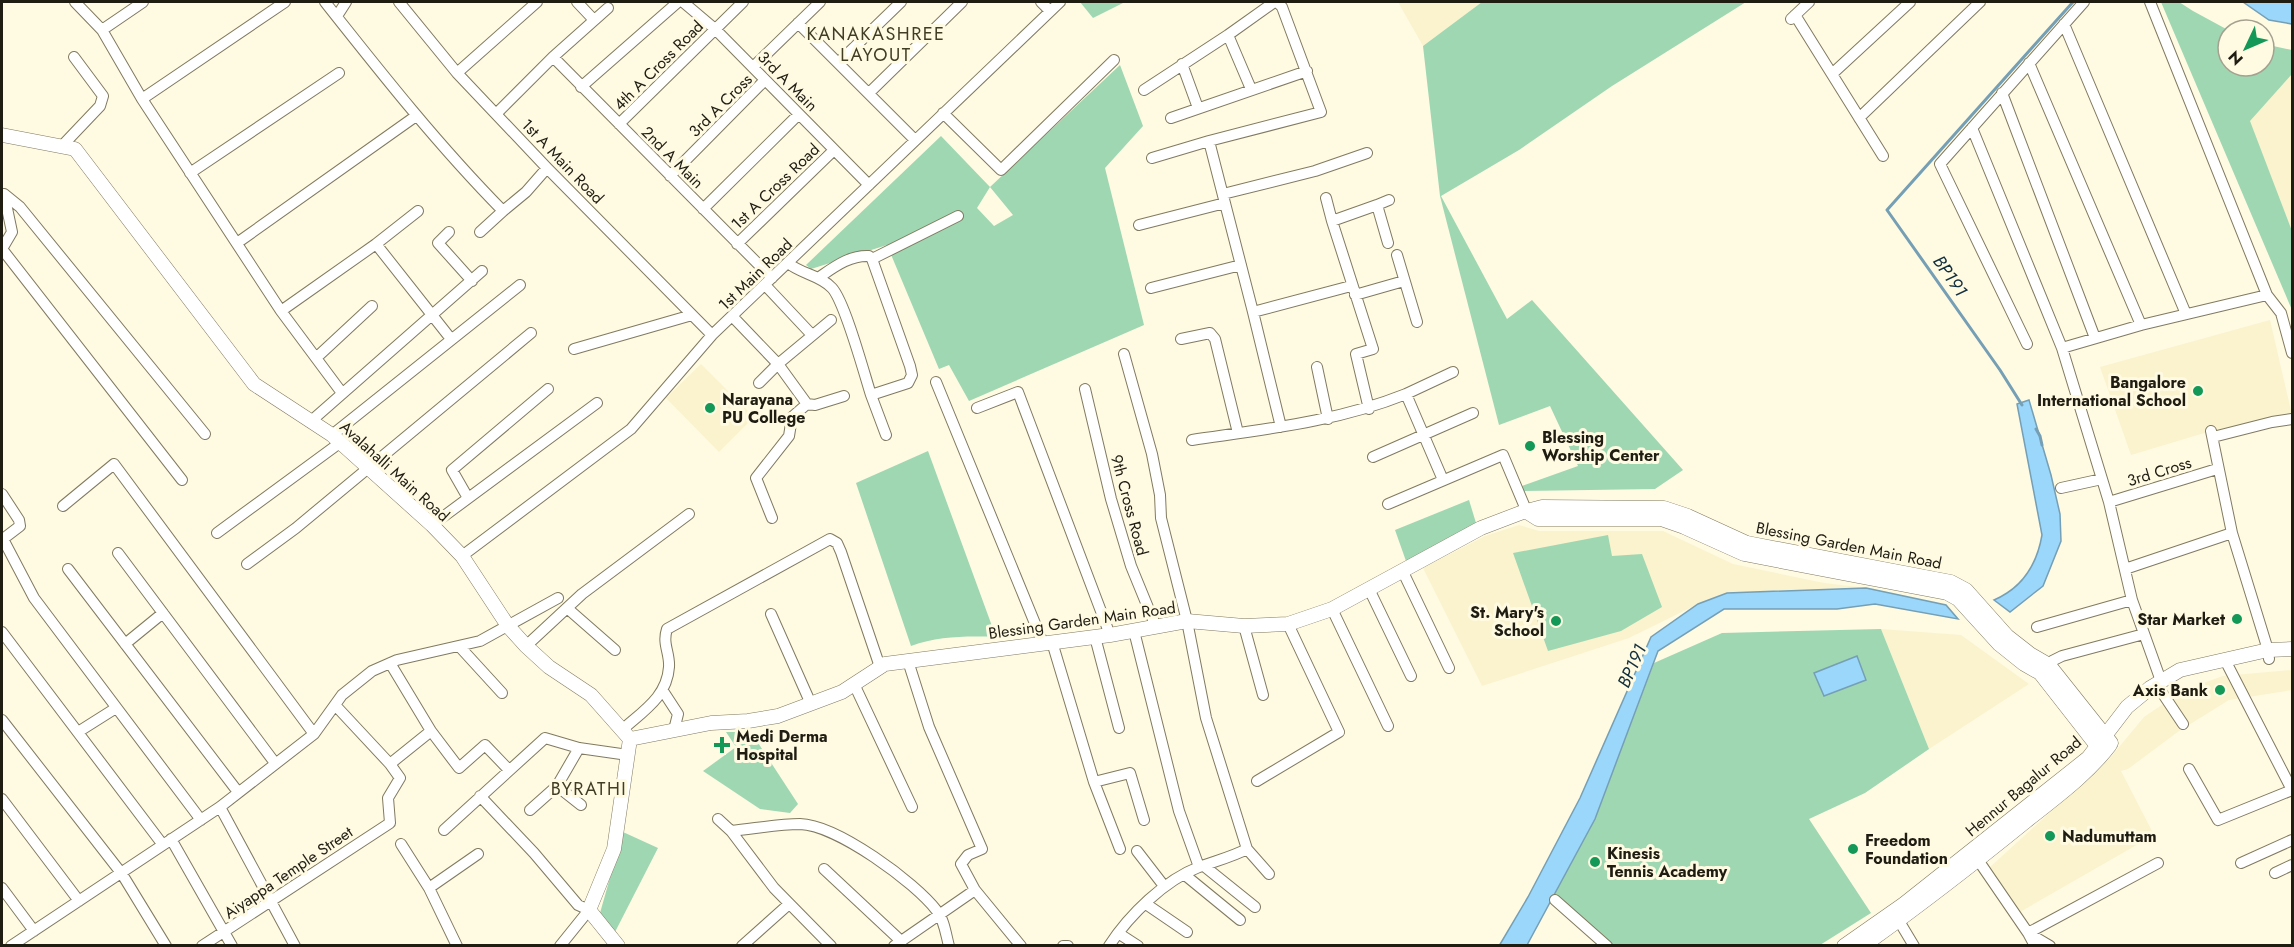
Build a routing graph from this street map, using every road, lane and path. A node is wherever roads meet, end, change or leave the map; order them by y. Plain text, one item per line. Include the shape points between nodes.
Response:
1 (75, 2) edge
2 (143, 2) edge
3 (285, 2) edge
4 (325, 2) edge
5 (346, 2) edge
6 (399, 2) edge
7 (537, 2) edge
8 (577, 2) edge
9 (678, 2) edge
10 (683, 2) edge
11 (743, 2) edge
12 (820, 2) edge
13 (900, 2) edge
14 (962, 2) edge
15 (1041, 2) edge
16 (1060, 2) edge
17 (1807, 2) edge
18 (1910, 2) edge
19 (1980, 2) edge
20 (2084, 2) edge
21 (2150, 2) edge
22 (608, 8) dead end
23 (1050, 11) junction
24 (337, 16) junction
25 (594, 20) junction
26 (798, 23) junction
27 (2064, 24) junction
28 (715, 29) junction
29 (102, 30) junction
30 (1228, 35) junction
31 (74, 57) dead end
32 (553, 57) junction
33 (1114, 60) dead end
34 (838, 63) junction
35 (2029, 63) junction
36 (1182, 64) junction
37 (753, 67) junction
38 (1307, 71) junction
39 (457, 73) junction
40 (339, 74) dead end
41 (1832, 74) junction
42 (765, 80) junction
43 (582, 87) junction
44 (1251, 89) junction
45 (1144, 90) dead end
46 (869, 93) junction
47 (2002, 93) junction
48 (142, 99) junction
49 (1198, 108) junction
50 (943, 113) junction
51 (496, 114) junction
52 (799, 114) junction
53 (416, 116) junction
54 (1171, 118) dead end
55 (1859, 118) junction
56 (619, 124) junction
57 (1972, 128) junction
58 (2, 135) edge
59 (915, 140) junction
60 (1209, 141) junction
61 (62, 147) junction
62 (834, 150) junction
63 (1367, 153) dead end
64 (1883, 156) dead end
65 (1152, 158) dead end
66 (547, 168) junction
67 (190, 173) junction
68 (670, 176) junction
69 (869, 185) junction
70 (3, 191) edge
71 (1224, 198) junction
72 (1326, 198) dead end
73 (1389, 200) dead end
74 (1377, 205) junction
75 (703, 209) junction
76 (418, 211) dead end
77 (503, 211) junction
78 (958, 216) dead end
79 (1332, 221) junction
80 (1139, 225) dead end
81 (448, 232) dead end
82 (480, 232) dead end
83 (237, 243) junction
84 (1389, 243) dead end
85 (376, 244) junction
86 (737, 244) junction
87 (2, 249) edge
88 (1397, 255) dead end
89 (872, 259) junction
90 (788, 263) junction
91 (1241, 265) junction
92 (482, 272) dead end
93 (818, 278) junction
94 (472, 281) junction
95 (1404, 281) junction
96 (768, 282) junction
97 (520, 285) dead end
98 (1150, 288) dead end
99 (1353, 290) junction
100 (2267, 294) junction
101 (372, 306) dead end
102 (281, 311) junction
103 (1253, 312) junction
104 (2186, 314) junction
105 (432, 315) junction
106 (692, 315) junction
107 (732, 316) junction
108 (831, 320) dead end
109 (1417, 322) dead end
110 (2141, 325) junction
111 (531, 333) dead end
112 (712, 335) junction
113 (812, 335) junction
114 (2095, 338) junction
115 (451, 339) junction
116 (1181, 339) dead end
117 (2027, 344) dead end
118 (2062, 348) junction
119 (574, 349) dead end
120 (2292, 353) edge
121 (1124, 354) dead end
122 (316, 358) junction
123 (778, 364) junction
124 (1317, 367) dead end
125 (1453, 372) dead end
126 (936, 382) dead end
127 (759, 383) dead end
128 (1085, 388) dead end
129 (548, 389) dead end
130 (342, 393) junction
131 (1406, 394) junction
132 (871, 395) junction
133 (844, 396) dead end
134 (597, 403) dead end
135 (807, 404) junction
136 (977, 408) dead end
137 (1369, 409) junction
138 (1473, 413) dead end
139 (1328, 419) junction
140 (2292, 420) edge
141 (310, 422) junction
142 (1281, 427) junction
143 (1238, 433) junction
144 (205, 434) dead end
145 (1425, 434) junction
146 (886, 435) dead end
147 (336, 438) junction
148 (1192, 440) dead end
149 (1373, 457) dead end
150 (369, 468) junction
151 (2217, 469) junction
152 (2102, 478) junction
153 (182, 480) dead end
154 (1443, 480) junction
155 (2061, 488) dead end
156 (2, 494) edge
157 (468, 498) junction
158 (2109, 502) junction
159 (1388, 504) dead end
160 (63, 506) dead end
161 (1527, 512) junction
162 (689, 514) dead end
163 (772, 518) dead end
164 (432, 525) junction
165 (217, 533) dead end
166 (2232, 533) junction
167 (118, 553) dead end
168 (462, 556) junction
169 (247, 564) dead end
170 (68, 569) dead end
171 (2125, 569) junction
172 (1403, 572) junction
173 (1369, 589) junction
174 (558, 598) dead end
175 (2132, 600) junction
176 (567, 608) junction
177 (1332, 609) junction
178 (163, 613) junction
179 (771, 614) dead end
180 (1187, 621) junction
181 (1288, 624) junction
182 (508, 626) junction
183 (1244, 626) junction
184 (1156, 627) junction
185 (2037, 627) dead end
186 (1134, 631) junction
187 (2, 632) edge
188 (2144, 634) junction
189 (1110, 635) junction
190 (1095, 637) junction
191 (1047, 643) junction
192 (125, 644) junction
193 (459, 646) junction
194 (526, 646) junction
195 (2292, 649) edge
196 (615, 650) dead end
197 (2269, 654) junction
198 (2292, 657) edge
199 (908, 661) junction
200 (2052, 661) dead end
201 (390, 663) junction
202 (2227, 663) junction
203 (880, 667) junction
204 (1449, 668) dead end
205 (1411, 676) dead end
206 (854, 684) junction
207 (2161, 686) junction
208 (663, 692) junction
209 (502, 693) dead end
210 (1263, 695) dead end
211 (811, 704) junction
212 (335, 705) junction
213 (116, 708) junction
214 (2, 720) edge
215 (2182, 724) dead end
216 (1388, 726) dead end
217 (1119, 728) dead end
218 (674, 730) junction
219 (431, 731) junction
220 (78, 732) junction
221 (314, 734) junction
222 (626, 734) junction
223 (2104, 745) junction
224 (579, 748) junction
225 (628, 755) junction
226 (275, 763) junction
227 (390, 764) junction
228 (509, 770) junction
229 (2189, 770) dead end
230 (1257, 781) dead end
231 (1094, 782) junction
232 (557, 786) junction
233 (238, 792) junction
234 (480, 796) junction
235 (2, 799) edge
236 (581, 805) dead end
237 (220, 807) junction
238 (912, 807) dead end
239 (530, 810) dead end
240 (718, 819) dead end
241 (201, 820) junction
242 (1144, 820) dead end
243 (444, 830) dead end
244 (731, 831) junction
245 (2292, 840) edge
246 (167, 842) junction
247 (401, 844) dead end
248 (1120, 849) dead end
249 (1247, 849) junction
250 (1137, 851) dead end
251 (478, 854) dead end
252 (1978, 860) junction
253 (2158, 863) dead end
254 (2241, 863) dead end
255 (2292, 865) edge
256 (1202, 866) junction
257 (824, 869) dead end
258 (2276, 873) dead end
259 (122, 874) junction
260 (1185, 874) junction
261 (1269, 874) dead end
262 (1164, 886) junction
263 (2, 888) edge
264 (429, 888) junction
265 (975, 890) junction
266 (1555, 900) dead end
267 (79, 901) junction
268 (271, 901) junction
269 (789, 904) junction
270 (1146, 904) junction
271 (1255, 907) dead end
272 (589, 910) junction
273 (939, 913) junction
274 (1239, 920) dead end
275 (1899, 921) junction
276 (34, 931) junction
277 (225, 932) junction
278 (1187, 932) dead end
279 (1118, 933) junction
280 (2028, 933) junction
281 (750, 943) edge
282 (897, 943) edge
283 (11, 945) edge
284 (166, 945) edge
285 (202, 945) edge
286 (232, 945) edge
287 (296, 945) edge
288 (457, 945) edge
289 (560, 945) edge
290 (618, 945) edge
291 (831, 945) edge
292 (949, 945) edge
293 (1021, 945) edge
294 (1063, 945) edge
295 (1068, 945) edge
296 (1110, 945) edge
297 (1138, 945) edge
298 (1607, 945) edge
299 (1844, 945) edge
300 (1863, 945) edge
301 (1914, 945) edge
302 (2035, 945) edge
303 (2050, 945) edge

1 - 29 street
2 - 29 street
3 - 48 street
4 - 24 street
5 - 24 street
6 - 39 street, 1st A Main Road
7 - 39 street
8 - 25 street
9 - 43 street
10 - 28 street, 3rd A Main
11 - 28 street, 4th A Cross Road
12 - 26 street
13 - 34 street
14 - 46 street
15 - 23 street
16 - 23 street, 1st Main Road
17 - 41 street via 1793,18
18 - 41 street
19 - 55 street
20 - 27 street
21 - 100 street
22 - 25 street
23 - 50 street, 1st Main Road
24 - 53 street
25 - 32 street
26 - 34 street
26 - 37 street
27 - 35 street
27 - 104 street
28 - 37 street, 3rd A Main
28 - 56 street, 4th A Cross Road
29 - 48 street
30 - 36 street
30 - 38 street via 1277,2
30 - 44 street
31 - 61 street via 103,96 99,106
32 - 43 street, 2nd A Main
32 - 51 street
33 - 50 street via 1001,170
34 - 46 street
35 - 47 street
35 - 110 street
36 - 45 street
36 - 49 street
37 - 42 street, 3rd A Main
38 - 44 street
38 - 60 street via 1321,112
39 - 51 street, 1st A Main Road
40 - 67 street
41 - 55 street
42 - 52 street, 3rd A Main
42 - 68 street, 3rd A Cross
43 - 56 street, 2nd A Main
44 - 49 street
46 - 59 street
47 - 57 street
47 - 114 street
48 - 67 street
49 - 54 street
50 - 59 street, 1st Main Road
51 - 66 street, 1st A Main Road
52 - 62 street, 3rd A Main
52 - 75 street
53 - 77 street via 454,162
53 - 83 street
55 - 64 street
56 - 68 street, 2nd A Main
57 - 117 street via 1940,164
57 - 118 street
58 - 61 main road, Avalahalli Main Road
59 - 69 street, 1st Main Road
60 - 65 street
60 - 71 street
61 - 141 main road, Avalahalli Main Road via 75,149 254,384
62 - 69 street, 3rd A Main
62 - 86 street, 1st A Cross Road
63 - 71 street
66 - 77 street
66 - 106 street, 1st A Main Road
67 - 83 street
68 - 75 street, 2nd A Main
69 - 90 street, 1st Main Road
70 - 87 street via 12,232
70 - 144 street
71 - 80 street
71 - 91 street
72 - 79 street
73 - 74 street
74 - 79 street
74 - 84 street
75 - 86 street, 2nd A Main
76 - 85 street
77 - 82 street
78 - 89 street
79 - 99 street
81 - 94 street via 438,243
83 - 102 street
85 - 102 street
85 - 105 street
86 - 96 street, 2nd A Main
87 - 153 street
88 - 95 street
89 - 93 street via 850,259
89 - 132 street via 912,375 906,384
90 - 93 street
90 - 96 street, 1st Main Road
91 - 98 street
91 - 103 street
92 - 94 street
93 - 132 street via 838,296
94 - 105 street
95 - 99 street
95 - 109 street
96 - 107 street, 1st Main Road
96 - 113 street, 2nd A Main
97 - 115 street
99 - 103 street
99 - 137 street via 1373,349 1356,354
100 - 104 street
100 - 120 street via 2281,313
101 - 122 street
102 - 122 street
103 - 142 street
104 - 110 street
105 - 115 street
105 - 130 street
106 - 112 street, 1st A Main Road
106 - 119 street
107 - 112 street, 1st Main Road
107 - 123 street
108 - 113 street
110 - 114 street
111 - 150 street
112 - 168 street, 1st Main Road via 630,429
113 - 123 street
114 - 118 street
115 - 147 street
116 - 143 street via 1210,333 1215,339
118 - 152 street
121 - 180 street via 1152,454 1161,518
122 - 130 street
123 - 127 street
123 - 135 street
124 - 139 street
125 - 131 street
126 - 191 street
128 - 184 street, 9th Cross Road via 1111,499 1131,566
129 - 157 street via 452,470
130 - 141 street
131 - 137 street
131 - 145 street
132 - 146 street
133 - 135 street
134 - 157 street
135 - 163 street via 792,417 789,436 756,478
136 - 189 street via 1018,392
137 - 139 street
138 - 145 street
139 - 142 street
140 - 151 street via 2212,434
141 - 147 main road, Avalahalli Main Road
142 - 143 street
143 - 148 street
145 - 149 street
145 - 154 street
147 - 150 main road, Avalahalli Main Road
147 - 165 street
150 - 164 main road, Avalahalli Main Road
150 - 169 street
151 - 158 street, 3rd Cross
151 - 166 street
152 - 155 street
152 - 158 street
154 - 159 street
154 - 161 street via 1503,455
156 - 213 street via 20,526 3,539 34,598
157 - 164 street
158 - 171 street
160 - 221 street via 114,464
161 - 172 main road, Blessing Garden Main Road via 1481,528
161 - 223 main road, Blessing Garden Main Road via 1538,519 1661,519 1744,554 1947,593 1976,610 1999,644 2040,673
162 - 176 street
164 - 168 main road, Avalahalli Main Road
166 - 171 street
166 - 197 street
167 - 178 street
168 - 182 main road, Avalahalli Main Road
170 - 192 street
171 - 175 street
172 - 173 main road, Blessing Garden Main Road
172 - 204 street
173 - 177 main road, Blessing Garden Main Road
173 - 205 street
174 - 182 street
175 - 185 street
175 - 188 street
176 - 194 street
176 - 196 street
177 - 181 main road, Blessing Garden Main Road
177 - 216 street
178 - 192 street
178 - 226 street
179 - 211 street
180 - 183 main road, Blessing Garden Main Road
180 - 184 main road, Blessing Garden Main Road
180 - 249 street via 1206,718
181 - 183 main road, Blessing Garden Main Road
181 - 230 street via 1339,732
182 - 193 street via 480,641
182 - 194 main road, Avalahalli Main Road
183 - 210 street
184 - 186 main road, Blessing Garden Main Road
186 - 189 main road, Blessing Garden Main Road
186 - 256 street via 1179,811
187 - 220 street
188 - 200 street
188 - 207 street
189 - 190 main road, Blessing Garden Main Road
190 - 191 main road, Blessing Garden Main Road
190 - 217 street
191 - 199 main road, Blessing Garden Main Road
191 - 231 street
192 - 233 street
193 - 201 street
193 - 209 street
194 - 222 main road, Avalahalli Main Road via 591,695
195 - 197 main road, Hennur Bagalur Road
197 - 198 main road, Hennur Bagalur Road
197 - 202 main road, Hennur Bagalur Road
199 - 203 main road, Blessing Garden Main Road
199 - 265 street via 929,727 982,849 968,855 961,864
201 - 212 street via 372,671
201 - 219 street
202 - 207 main road, Hennur Bagalur Road
202 - 229 street via 2292,790 2218,820
203 - 206 main road, Blessing Garden Main Road
203 - 208 street via 841,552 830,539 667,629 665,648 669,665
206 - 211 main road, Blessing Garden Main Road
206 - 238 street
207 - 215 street
207 - 223 main road, Hennur Bagalur Road
208 - 218 street via 678,714
208 - 222 street
211 - 218 main road, Blessing Garden Main Road via 778,716
212 - 221 street
212 - 227 street
213 - 220 street
213 - 241 street
214 - 259 street
218 - 222 main road, Blessing Garden Main Road
219 - 227 street
219 - 228 street via 459,768 485,746
220 - 246 street
221 - 226 street
222 - 225 main road
223 - 252 main road, Hennur Bagalur Road via 2094,765
223 - 299 main road, Hennur Bagalur Road via 1904,904
224 - 225 street
224 - 228 street via 545,738
224 - 232 street
225 - 272 main road via 614,849
226 - 233 street
227 - 268 street, Aiyappa Temple Street via 400,778 388,798 390,823
228 - 234 street
231 - 242 street via 1131,772
231 - 248 street
232 - 236 street
232 - 239 street
233 - 237 street
234 - 243 street
234 - 272 street via 578,905
235 - 267 street
237 - 241 street
237 - 268 street
240 - 244 street
241 - 246 street
244 - 269 street
244 - 273 street via 801,824 822,829 897,873
245 - 254 street
246 - 259 street
246 - 277 street
247 - 264 street
249 - 256 street
249 - 261 street
250 - 262 street
251 - 264 street
252 - 275 main road, Hennur Bagalur Road
252 - 280 street
253 - 280 street
255 - 258 street
256 - 260 street
256 - 271 street
257 - 282 street
259 - 267 street
259 - 284 street
260 - 262 street
260 - 274 street
262 - 270 street
263 - 276 street
264 - 288 street
265 - 273 street
265 - 293 street
266 - 298 street
267 - 276 street
268 - 277 street, Aiyappa Temple Street
268 - 287 street
269 - 281 street
269 - 291 street
270 - 278 street
270 - 279 street
272 - 289 street
272 - 290 main road
273 - 282 street
273 - 292 street
275 - 300 main road, Hennur Bagalur Road
275 - 301 street
276 - 283 street
277 - 285 street, Aiyappa Temple Street
277 - 286 street
279 - 296 street
279 - 297 street
280 - 302 street
280 - 303 street
294 - 295 street

